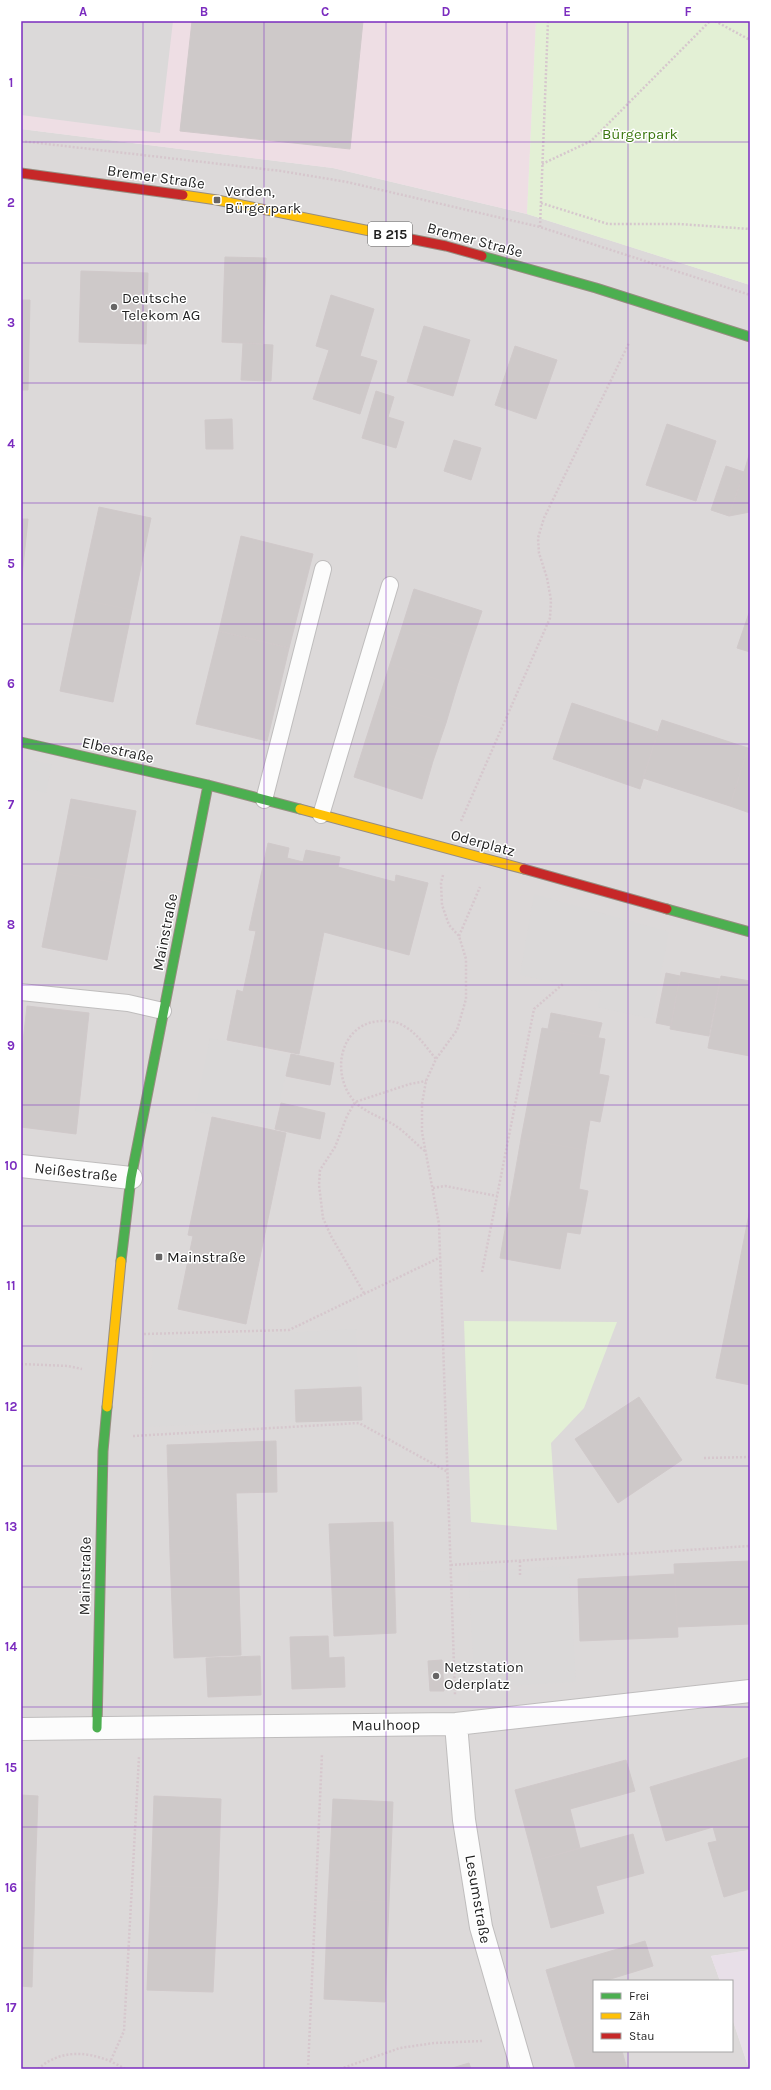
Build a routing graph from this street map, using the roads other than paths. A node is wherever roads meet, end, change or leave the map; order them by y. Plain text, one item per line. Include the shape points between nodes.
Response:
1 (21, 174) edge
2 (750, 337) edge
3 (323, 569) dead end
4 (390, 585) dead end
5 (21, 742) edge
6 (208, 785) junction
7 (264, 800) junction
8 (321, 815) junction
9 (750, 932) edge
10 (21, 992) edge
11 (163, 1011) junction
12 (21, 1166) edge
13 (131, 1178) junction
14 (750, 1692) edge
15 (456, 1724) junction
16 (97, 1728) junction
17 (21, 1729) edge
18 (522, 2069) edge

1 - 2 street, Bremer Straße / B 215 via 217,200 446,246 596,288
3 - 7 lane
4 - 8 lane
5 - 6 street, Elbestraße
6 - 7 street, Oderplatz
6 - 11 street, Mainstraße
7 - 8 street, Oderplatz
8 - 9 street, Oderplatz
10 - 11 lane via 128,1003
11 - 13 street, Mainstraße
12 - 13 street, Neißestraße
13 - 16 street, Mainstraße via 103,1451 98,1584
14 - 15 street, Maulhoop
15 - 16 street, Maulhoop
15 - 18 street, Lesumstraße via 464,1820 481,1927
16 - 17 street, Maulhoop

